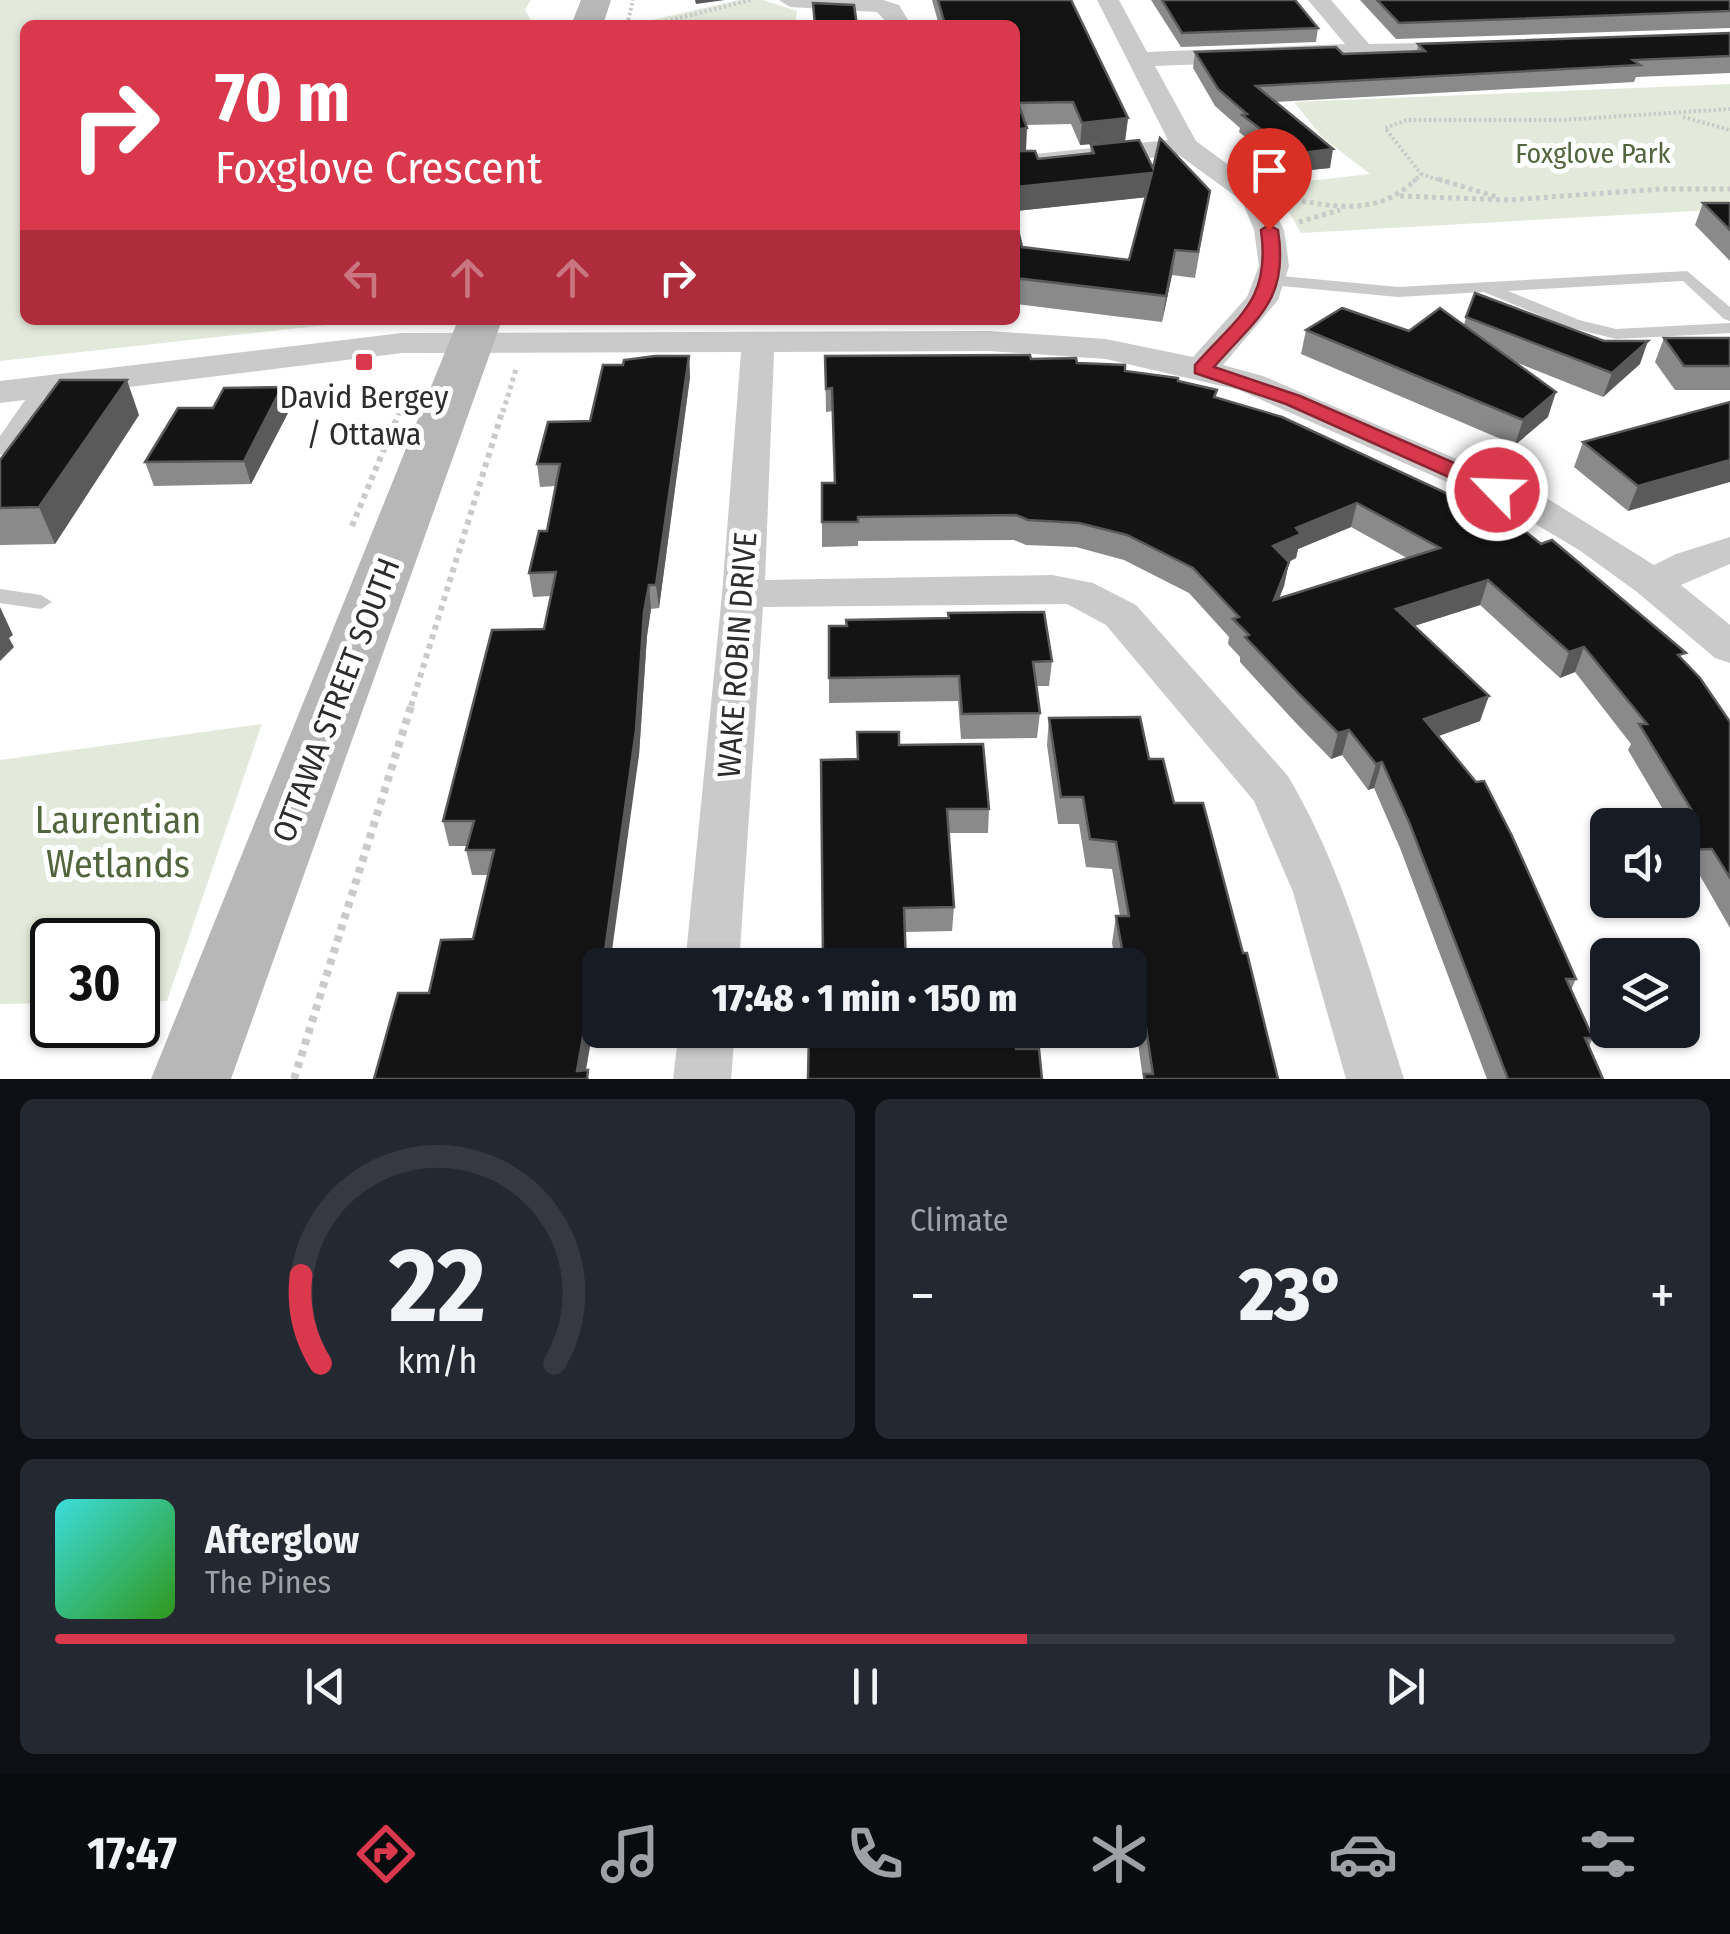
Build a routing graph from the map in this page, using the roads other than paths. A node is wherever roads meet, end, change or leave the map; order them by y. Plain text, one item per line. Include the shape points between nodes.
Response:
1 (790, 0) edge
2 (1108, 0) edge
3 (1318, 0) edge
4 (897, 20) edge
5 (1498, 46) edge
6 (1363, 51) junction
7 (1140, 59) junction
8 (1185, 146) junction
9 (1020, 163) edge
10 (1271, 280) junction
11 (1483, 287) junction
12 (1730, 316) edge
13 (1730, 328) edge
14 (491, 342) edge
15 (758, 344) junction
16 (1202, 369) junction
17 (43, 387) junction
18 (0, 392) edge
19 (0, 449) edge
20 (1730, 550) edge
21 (1652, 583) junction
22 (744, 594) junction
23 (0, 596) edge
24 (41, 602) dead end
25 (1730, 648) edge
26 (713, 948) edge
27 (705, 1048) edge
28 (191, 1079) edge
29 (702, 1079) edge
30 (1375, 1079) edge

1 - 4 street via 867,3 891,10
2 - 7 street
3 - 6 street
5 - 6 street
6 - 7 street
7 - 8 street
8 - 9 street
8 - 10 street via 1254,197 1269,230
10 - 11 lane via 1368,292
10 - 16 street via 1246,322
11 - 12 lane via 1687,276
11 - 13 lane via 1616,334
14 - 15 street
14 - 17 street via 402,343
14 - 28 main road, OTTAWA STREET SOUTH
15 - 16 street via 1049,343
15 - 22 street, WAKE ROBIN DRIVE
16 - 21 street via 1293,400 1531,505
17 - 18 street
17 - 19 lane
20 - 21 street
21 - 25 street
22 - 26 street, WAKE ROBIN DRIVE
22 - 30 street via 1052,588 1078,592 1121,615 1287,815
23 - 24 lane
27 - 29 street

